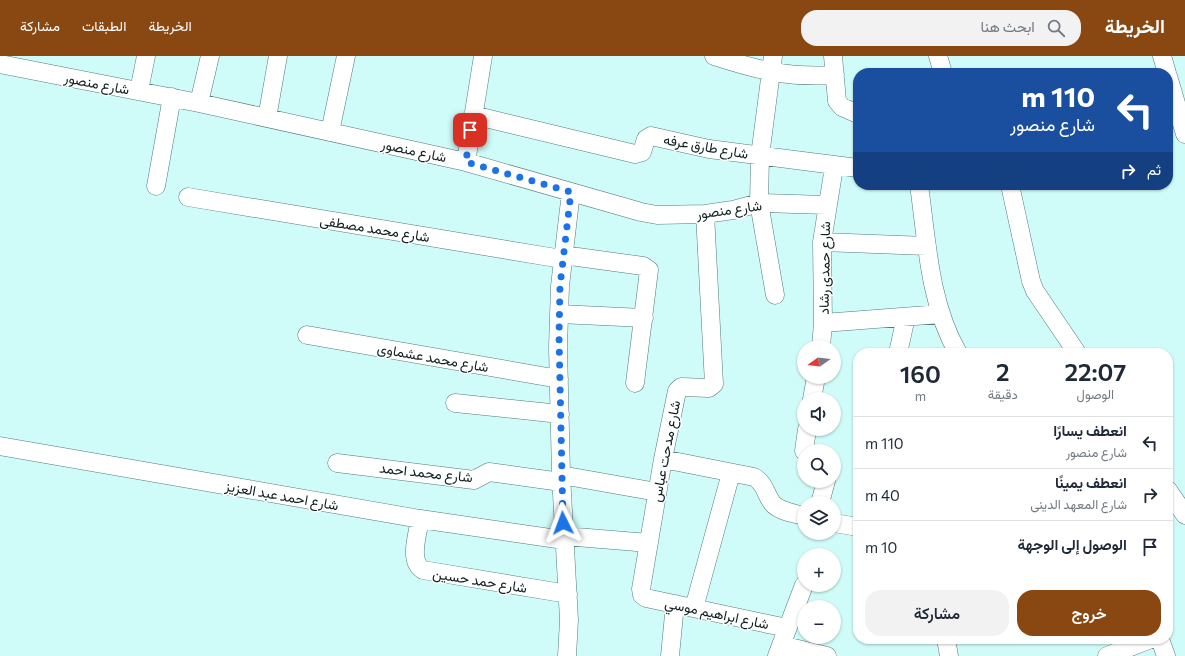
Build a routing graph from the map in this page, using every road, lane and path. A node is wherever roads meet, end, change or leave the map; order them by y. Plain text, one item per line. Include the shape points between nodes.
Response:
1 (146, 56) edge
2 (210, 56) edge
3 (278, 56) edge
4 (346, 56) edge
5 (482, 56) edge
6 (714, 56) edge
7 (833, 56) edge
8 (938, 56) edge
9 (1162, 56) edge
10 (0, 64) edge
11 (772, 64) edge
12 (942, 68) edge
13 (1166, 68) edge
14 (835, 75) junction
15 (139, 91) junction
16 (1173, 93) edge
17 (172, 97) junction
18 (199, 103) junction
19 (853, 111) edge
20 (473, 115) junction
21 (266, 118) junction
22 (330, 132) junction
23 (1185, 134) edge
24 (760, 156) junction
25 (466, 162) junction
26 (834, 167) junction
27 (853, 168) edge
28 (156, 186) dead end
29 (920, 190) edge
30 (1011, 190) edge
31 (571, 192) junction
32 (188, 197) dead end
33 (759, 203) junction
34 (827, 205) junction
35 (705, 214) junction
36 (822, 242) junction
37 (927, 246) junction
38 (563, 257) junction
39 (774, 295) dead end
40 (559, 314) junction
41 (941, 314) junction
42 (906, 317) junction
43 (644, 318) junction
44 (823, 323) junction
45 (307, 335) dead end
46 (822, 340) edge
47 (899, 348) edge
48 (956, 348) edge
49 (1074, 348) edge
50 (559, 379) junction
51 (635, 383) dead end
52 (455, 403) dead end
53 (560, 414) junction
54 (0, 446) edge
55 (663, 459) junction
56 (337, 463) dead end
57 (731, 473) junction
58 (561, 478) junction
59 (657, 492) junction
60 (1173, 497) edge
61 (797, 514) edge
62 (1185, 515) edge
63 (420, 519) junction
64 (841, 524) edge
65 (853, 526) edge
66 (564, 538) junction
67 (649, 543) junction
68 (801, 592) edge
69 (568, 594) junction
70 (646, 598) joint
71 (675, 604) junction
72 (694, 608) junction
73 (787, 628) junction
74 (947, 644) edge
75 (1138, 644) edge
76 (1162, 644) edge
77 (779, 651) edge
78 (818, 655) edge
79 (567, 656) edge
80 (670, 656) edge
81 (949, 656) edge
82 (1107, 656) edge
83 (1166, 656) edge

1 - 15 street
2 - 18 street
3 - 21 street
4 - 22 street
5 - 20 street
6 - 11 street
7 - 14 street
8 - 12 street
9 - 13 street
10 - 15 street, شارع منصور
11 - 14 street via 803,76
11 - 24 street
14 - 19 street via 837,103
15 - 17 street, شارع منصور
16 - 23 street
17 - 18 street, شارع منصور
17 - 28 street
18 - 21 street, شارع منصور
20 - 24 street, شارع طارق عرفه via 635,154 642,152 646,139 651,136 709,149
20 - 25 street
21 - 22 street, شارع منصور
22 - 25 street, شارع منصور
24 - 26 street, شارع طارق عرفه
24 - 33 street
25 - 31 street, شارع منصور
26 - 27 street, شارع طارق عرفه
26 - 34 street, شارع حمدى رشاد
29 - 37 street
30 - 49 street via 1035,291
31 - 35 street, شارع منصور via 657,215
31 - 38 street
32 - 38 street, شارع محمد مصطفى
33 - 34 street, شارع منصور
33 - 35 street, شارع منصور
33 - 39 street
34 - 36 street, شارع حمدى رشاد
35 - 55 street, شارع مدحت عباس via 714,384 708,388 678,388
36 - 37 street
36 - 44 street, شارع حمدى رشاد
37 - 41 street
38 - 40 street
38 - 43 street, شارع محمد مصطفى via 647,268 649,273
40 - 43 street
40 - 50 street
41 - 42 street
41 - 48 street
42 - 44 street
42 - 47 street
43 - 51 street
44 - 46 street, شارع حمدى رشاد
45 - 50 street, شارع محمد عشماوى
50 - 53 street
52 - 53 street
53 - 58 street
54 - 63 street, شارع احمد عبد العزيز
55 - 57 street
55 - 59 street, شارع مدحت عباس
56 - 58 street, شارع محمد احمد via 474,480 489,472
57 - 61 street via 754,477 761,481 773,504 783,511
57 - 72 street
58 - 59 street, شارع محمد احمد
58 - 66 street
59 - 67 street, شارع مدحت عباس
60 - 62 street
63 - 66 street, شارع احمد عبد العزيز
63 - 69 street, شارع حمد حسين via 414,557 422,570
64 - 65 street
66 - 67 street, شارع احمد عبد العزيز
66 - 69 street
67 - 70 street, شارع مدحت عباس via 641,589 642,595
68 - 73 street
69 - 79 street
70 - 71 street, شارع ابراهيم موسي
71 - 72 street, شارع ابراهيم موسي
71 - 80 street
72 - 73 street, شارع ابراهيم موسي
73 - 77 street
74 - 81 street
75 - 82 street
76 - 83 street
77 - 78 street

